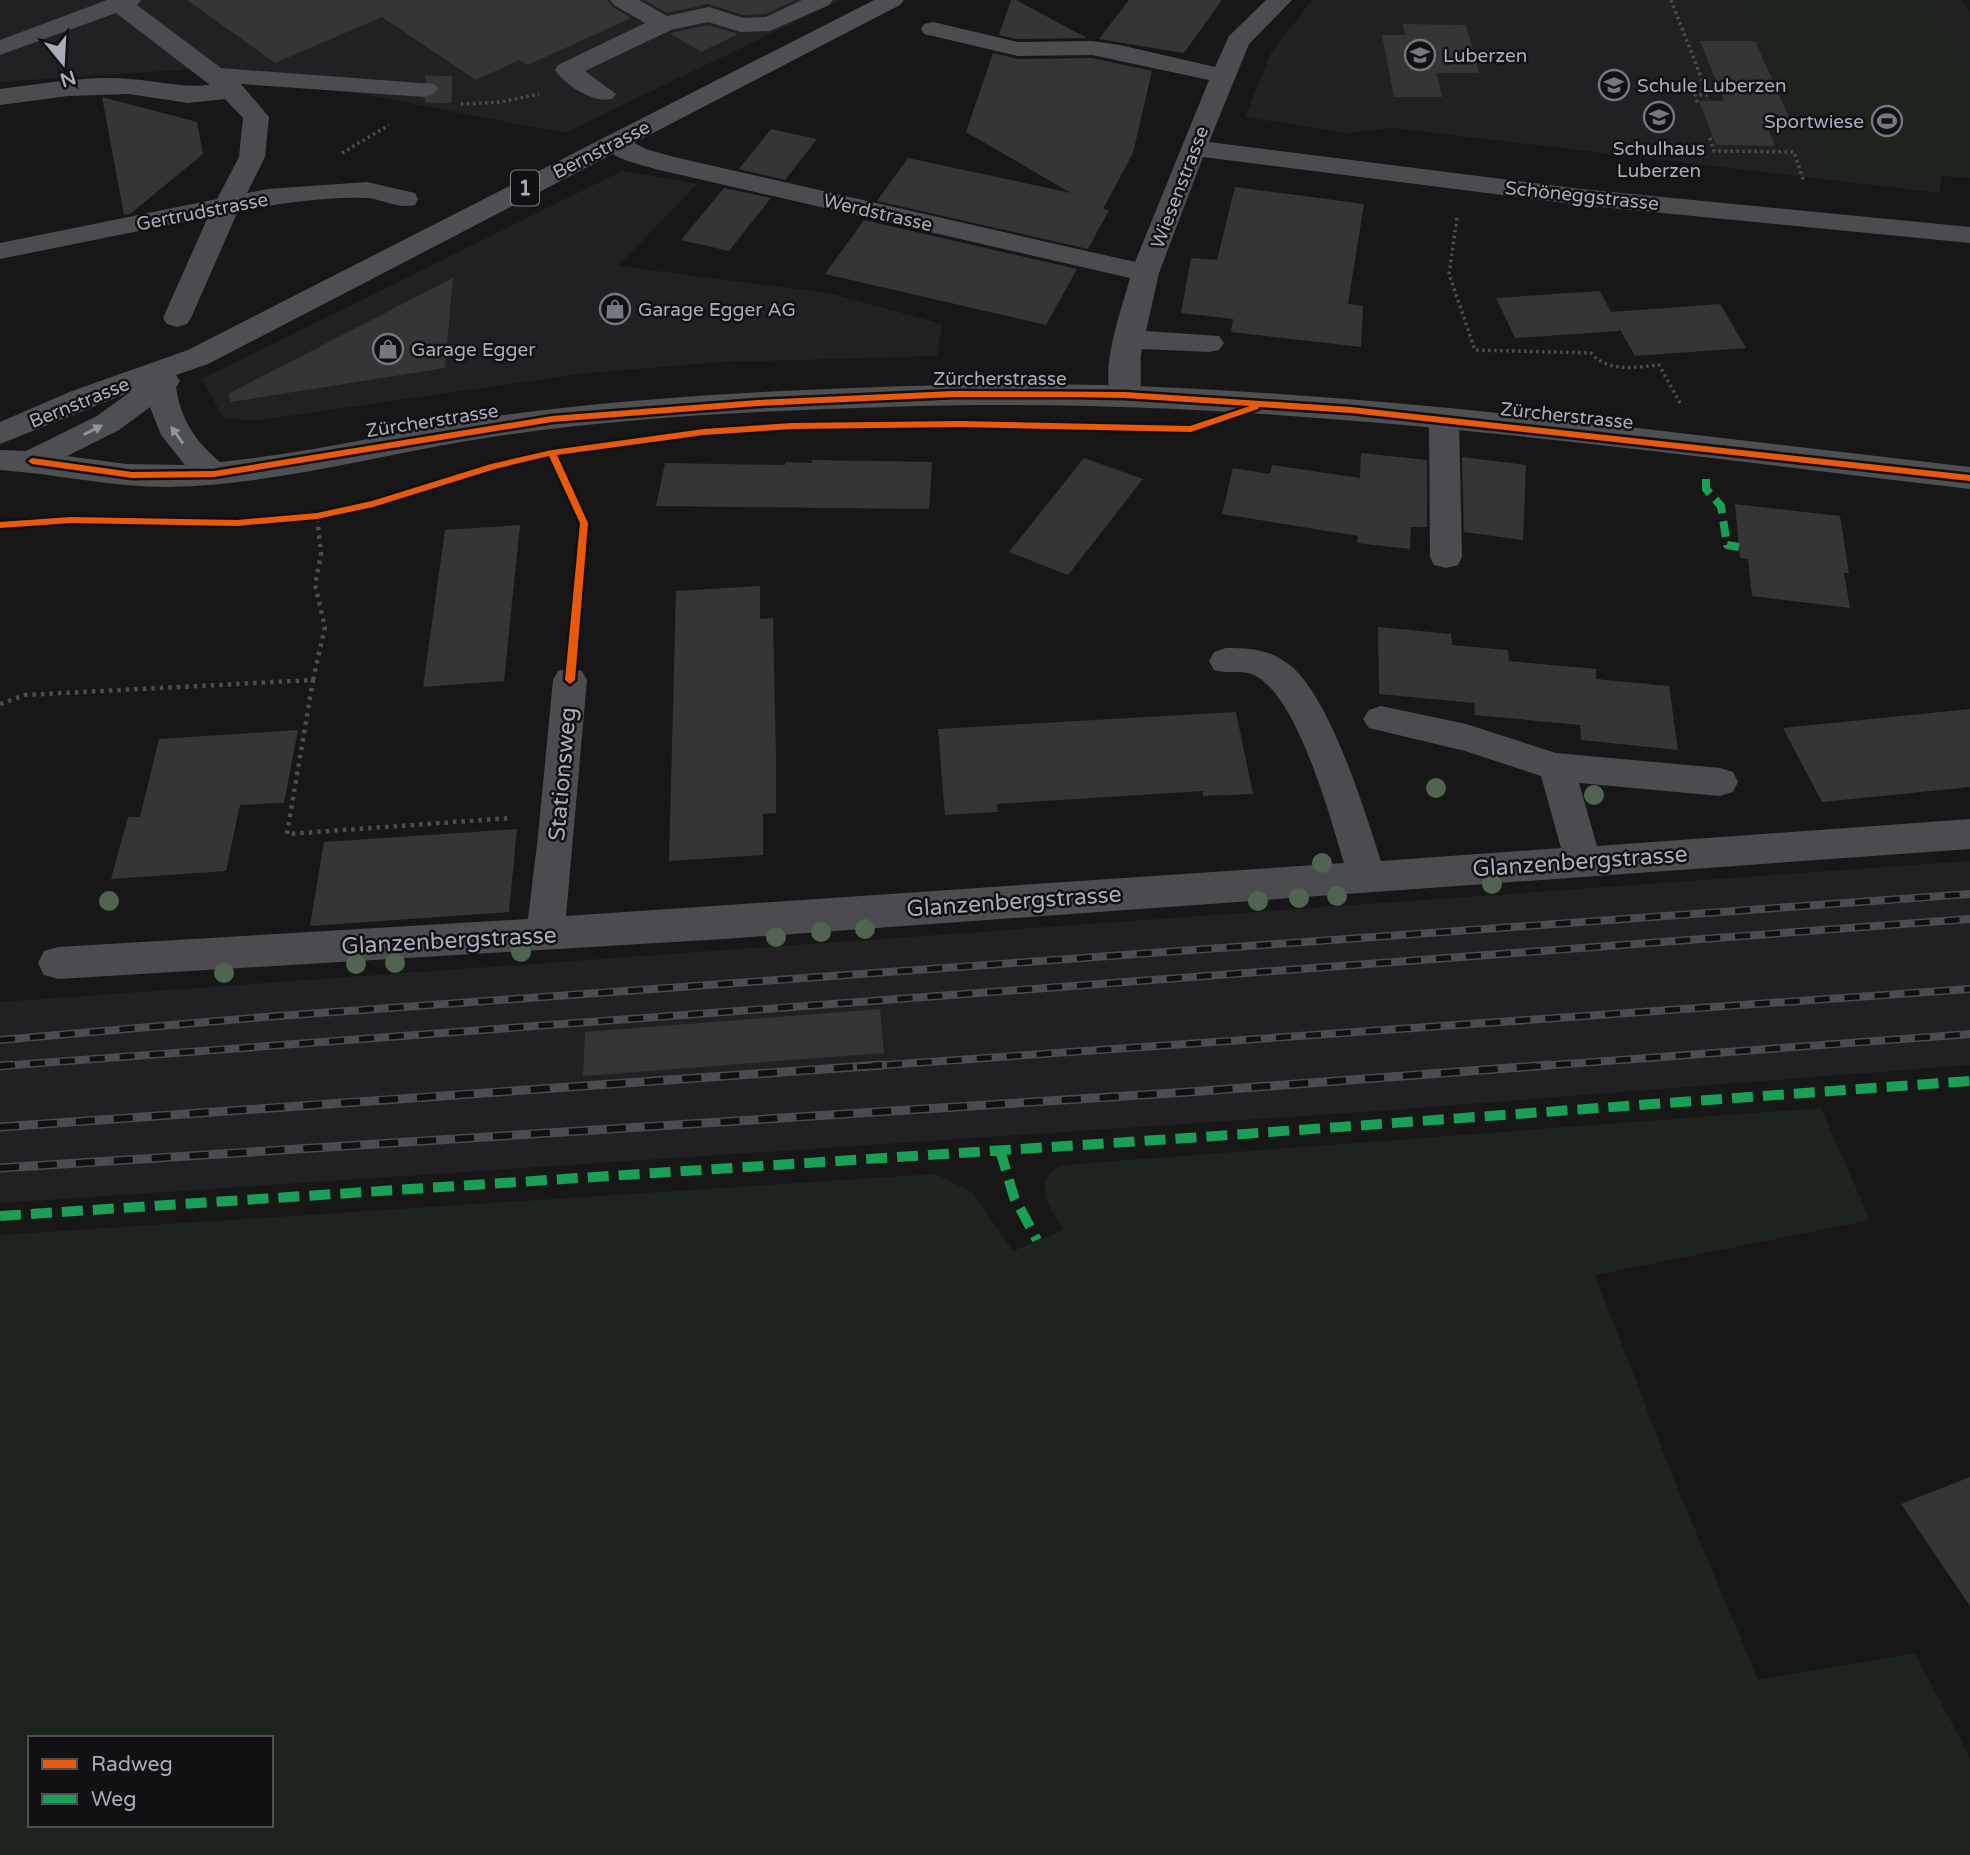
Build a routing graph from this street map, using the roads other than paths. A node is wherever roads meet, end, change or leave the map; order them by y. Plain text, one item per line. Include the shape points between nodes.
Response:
1 (622, 0) edge
2 (821, 0) edge
3 (892, 0) edge
4 (1280, 0) edge
5 (125, 2) edge
6 (663, 24) junction
7 (933, 29) dead end
8 (0, 48) edge
9 (1223, 76) junction
10 (225, 83) junction
11 (425, 89) tunnel mouth
12 (603, 94) dead end
13 (0, 97) edge
14 (614, 143) junction
15 (1194, 148) junction
16 (405, 199) dead end
17 (228, 204) junction
18 (1970, 234) edge
19 (0, 251) edge
20 (1145, 273) junction
21 (177, 318) dead end
22 (1130, 339) junction
23 (1209, 343) dead end
24 (198, 357) junction
25 (161, 384) junction
26 (1125, 395) junction
27 (1444, 419) junction
28 (0, 434) edge
29 (0, 460) edge
30 (32, 461) junction
31 (214, 474) junction
32 (1970, 478) edge
33 (0, 479) edge
34 (1446, 557) dead end
35 (1226, 661) dead end
36 (570, 680) road end
37 (1381, 719) dead end
38 (1556, 767) junction
39 (1720, 782) dead end
40 (1970, 834) edge
41 (1583, 861) junction
42 (1367, 876) junction
43 (545, 934) junction
44 (58, 963) dead end

1 - 6 street
2 - 6 street via 770,24 741,25 709,14
3 - 14 main road, Bernstrasse / 1
4 - 9 street, Wiesenstrasse via 1238,41
5 - 8 street
5 - 10 street
6 - 12 street via 567,70
7 - 9 street via 1018,49 1120,52
9 - 15 street, Wiesenstrasse
10 - 11 street
10 - 13 street via 188,95 104,86
10 - 17 street via 256,117 252,157
14 - 20 street, Werdstrasse via 668,164
14 - 24 main road, Bernstrasse / 1
15 - 18 street, Schöneggstrasse via 1462,182
15 - 20 street, Wiesenstrasse
16 - 17 street, Gertrudstrasse via 367,190
17 - 19 street, Gertrudstrasse
17 - 21 street
20 - 22 street, Wiesenstrasse
22 - 23 street
22 - 26 street, Wiesenstrasse via 1124,362
24 - 25 main road, Bernstrasse / 1
24 - 28 main road, Bernstrasse / 1 via 82,398
30 -> 25 main road, Bernstrasse / 1 via 108,423
31 -> 25 main road via 189,453 170,425
26 - 27 main road, Zürcherstrasse
26 - 31 main road, Zürcherstrasse via 954,394 576,417
27 - 32 main road, Zürcherstrasse
27 - 34 street
29 - 30 main road, Zürcherstrasse
30 - 31 main road, Zürcherstrasse via 132,475
30 - 33 main road, Bernstrasse / 1
35 - 42 street via 1258,662 1276,671 1297,697 1324,749
36 - 43 street, Stationsweg
37 - 38 street via 1466,738
38 - 39 street
38 - 41 street
40 - 41 street, Glanzenbergstrasse
41 - 42 street, Glanzenbergstrasse
42 - 43 street, Glanzenbergstrasse
43 - 44 street, Glanzenbergstrasse

